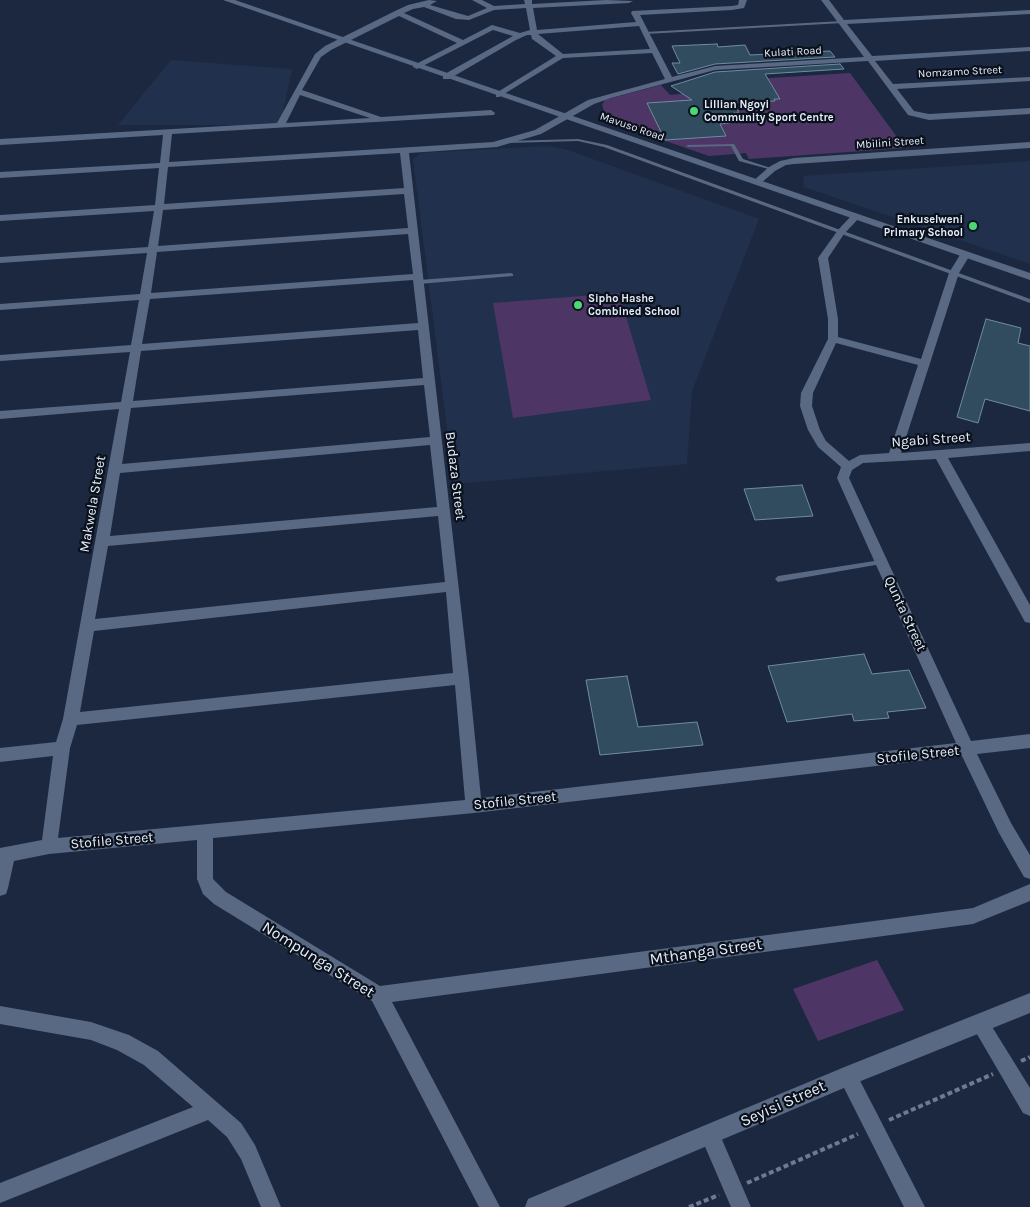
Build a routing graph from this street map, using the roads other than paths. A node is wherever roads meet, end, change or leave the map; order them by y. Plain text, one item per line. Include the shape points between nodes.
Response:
1 (226, 0) edge
2 (434, 0) edge
3 (476, 0) edge
4 (629, 0) edge
5 (683, 0) edge
6 (743, 0) edge
7 (825, 0) edge
8 (529, 3) edge
9 (424, 5) junction
10 (493, 8) junction
11 (688, 9) junction
12 (1030, 12) edge
13 (635, 13) junction
14 (398, 14) junction
15 (842, 22) junction
16 (640, 24) junction
17 (534, 31) junction
18 (645, 34) junction
19 (519, 35) junction
20 (343, 41) junction
21 (462, 42) junction
22 (1030, 49) edge
23 (654, 51) junction
24 (561, 56) junction
25 (868, 60) junction
26 (417, 67) junction
27 (446, 77) junction
28 (669, 79) junction
29 (1030, 79) edge
30 (892, 87) junction
31 (299, 92) junction
32 (499, 95) junction
33 (1030, 111) edge
34 (491, 113) dead end
35 (566, 117) junction
36 (386, 120) junction
37 (280, 125) junction
38 (168, 131) junction
39 (0, 142) edge
40 (508, 142) junction
41 (1030, 145) edge
42 (688, 146) dead end
43 (404, 151) junction
44 (164, 166) junction
45 (772, 169) junction
46 (0, 175) edge
47 (757, 182) junction
48 (407, 191) junction
49 (159, 207) junction
50 (855, 217) junction
51 (0, 218) edge
52 (411, 231) junction
53 (842, 232) junction
54 (152, 250) junction
55 (965, 255) junction
56 (0, 260) edge
57 (954, 273) junction
58 (512, 275) dead end
59 (1030, 277) edge
60 (418, 280) junction
61 (146, 296) junction
62 (1030, 301) edge
63 (0, 306) edge
64 (422, 326) junction
65 (833, 339) junction
66 (137, 348) junction
67 (0, 358) edge
68 (924, 363) junction
69 (428, 381) junction
70 (126, 405) junction
71 (0, 415) edge
72 (435, 442) junction
73 (1030, 447) edge
74 (940, 455) junction
75 (894, 457) junction
76 (115, 469) junction
77 (846, 473) junction
78 (444, 511) junction
79 (101, 542) junction
80 (882, 562) junction
81 (778, 579) dead end
82 (452, 586) junction
83 (1030, 618) edge
84 (86, 626) junction
85 (462, 678) junction
86 (71, 719) junction
87 (1030, 741) edge
88 (62, 748) junction
89 (967, 750) junction
90 (0, 755) edge
91 (474, 806) junction
92 (205, 832) junction
93 (49, 846) junction
94 (4, 856) edge
95 (1030, 871) edge
96 (0, 888) edge
97 (1030, 892) edge
98 (378, 995) junction
99 (1030, 1003) edge
100 (0, 1015) edge
101 (980, 1023) junction
102 (847, 1076) junction
103 (1030, 1106) edge
104 (212, 1109) junction
105 (710, 1135) junction
106 (0, 1193) edge
107 (564, 1202) edge
108 (271, 1207) edge
109 (490, 1207) edge
110 (536, 1207) edge
111 (741, 1207) edge
112 (915, 1207) edge

1 - 20 street, Mavuso Road
2 - 9 street
3 - 10 street
4 - 8 street
4 - 13 street
5 - 11 street
6 - 11 street via 741,6 732,8
7 - 15 street
8 - 10 street
8 - 17 street
9 - 10 street via 464,18 475,17
9 - 14 street via 415,5
11 - 13 street
12 - 15 street
13 - 16 street
14 - 20 street
14 - 21 street
15 - 18 lane
15 - 25 street
16 - 17 street
16 - 18 street
17 - 19 street
17 - 24 street via 538,40
18 - 23 street
19 - 21 street via 492,27
19 - 27 street
20 - 26 street, Mavuso Road
20 - 31 street via 318,56
21 - 26 street
22 - 25 street, Kulati Road
23 - 24 street
23 - 28 street
24 - 32 street
25 - 28 street, Kulati Road via 731,66
25 - 30 street
26 - 27 street, Mavuso Road
27 - 32 street, Mavuso Road
28 - 35 street, Kulati Road via 591,102
29 - 30 street, Nomzamo Street
30 - 33 street via 908,110 918,116
31 - 36 street
31 - 37 street
32 - 35 street, Mavuso Road
34 - 36 street
35 - 40 street, Kulati Road via 538,132
35 - 47 street, Mavuso Road
36 - 37 street
37 - 38 street
38 - 39 street
38 - 44 street, Makwela Street
40 - 43 street, Kulati Road
40 - 53 lane via 590,142
41 - 45 street, Mbilini Street via 805,159 783,163
42 - 45 lane via 732,145 741,160
43 - 44 street, Kulati Road
43 - 48 street, Budaza Street
44 - 46 street, Kulati Road
44 - 49 street, Makwela Street
45 - 47 street, Mbilini Street
47 - 50 street, Mavuso Road
48 - 49 street
48 - 52 street, Budaza Street
49 - 51 street
49 - 54 street, Makwela Street
50 - 53 street
50 - 55 street, Mavuso Road
52 - 54 street
52 - 60 street, Budaza Street
53 - 57 lane
53 - 65 street via 822,262 833,319
54 - 56 street
54 - 61 street, Makwela Street
55 - 57 street
55 - 59 street, Mavuso Road
57 - 62 lane
57 - 68 street
58 - 60 lane
60 - 61 street
60 - 64 street, Budaza Street
61 - 63 street
61 - 66 street, Makwela Street
64 - 66 street
64 - 69 street, Budaza Street
65 - 68 street
65 - 77 street via 807,393 806,406 822,444
66 - 67 street
66 - 70 street, Makwela Street
68 - 75 street
69 - 70 street
69 - 72 street, Budaza Street
70 - 71 street
70 - 76 street, Makwela Street
72 - 76 street
72 - 78 street, Budaza Street
73 - 74 street, Ngabi Street
74 - 75 street, Ngabi Street
74 - 83 street
75 - 77 street, Ngabi Street via 860,459
76 - 79 street, Makwela Street
77 - 80 street, Qunta Street
78 - 79 street
78 - 82 street, Budaza Street
79 - 84 street, Makwela Street
80 - 81 lane
80 - 89 street, Qunta Street
82 - 84 street
82 - 85 street, Budaza Street
84 - 86 street, Makwela Street
85 - 86 street
85 - 91 street, Budaza Street
86 - 88 street, Makwela Street
87 - 89 street, Stofile Street
88 - 90 street
88 - 93 street, Makwela Street
89 - 91 street, Stofile Street
89 - 95 street, Qunta Street
91 - 92 street, Stofile Street
92 - 93 street, Stofile Street
92 - 98 street, Nompunga Street via 206,879 220,898
93 - 94 street, Stofile Street
94 - 96 street
97 - 98 street, Mthanga Street via 973,916
98 - 109 street, Nompunga Street
99 - 101 street, Seyisi Street
100 - 104 street via 91,1031 122,1042 151,1058
101 - 102 street, Seyisi Street
101 - 103 street
102 - 105 street, Seyisi Street
102 - 112 street
104 - 106 street
104 - 108 street via 242,1140
105 - 107 street, Seyisi Street
105 - 111 street
107 - 110 street, Seyisi Street

